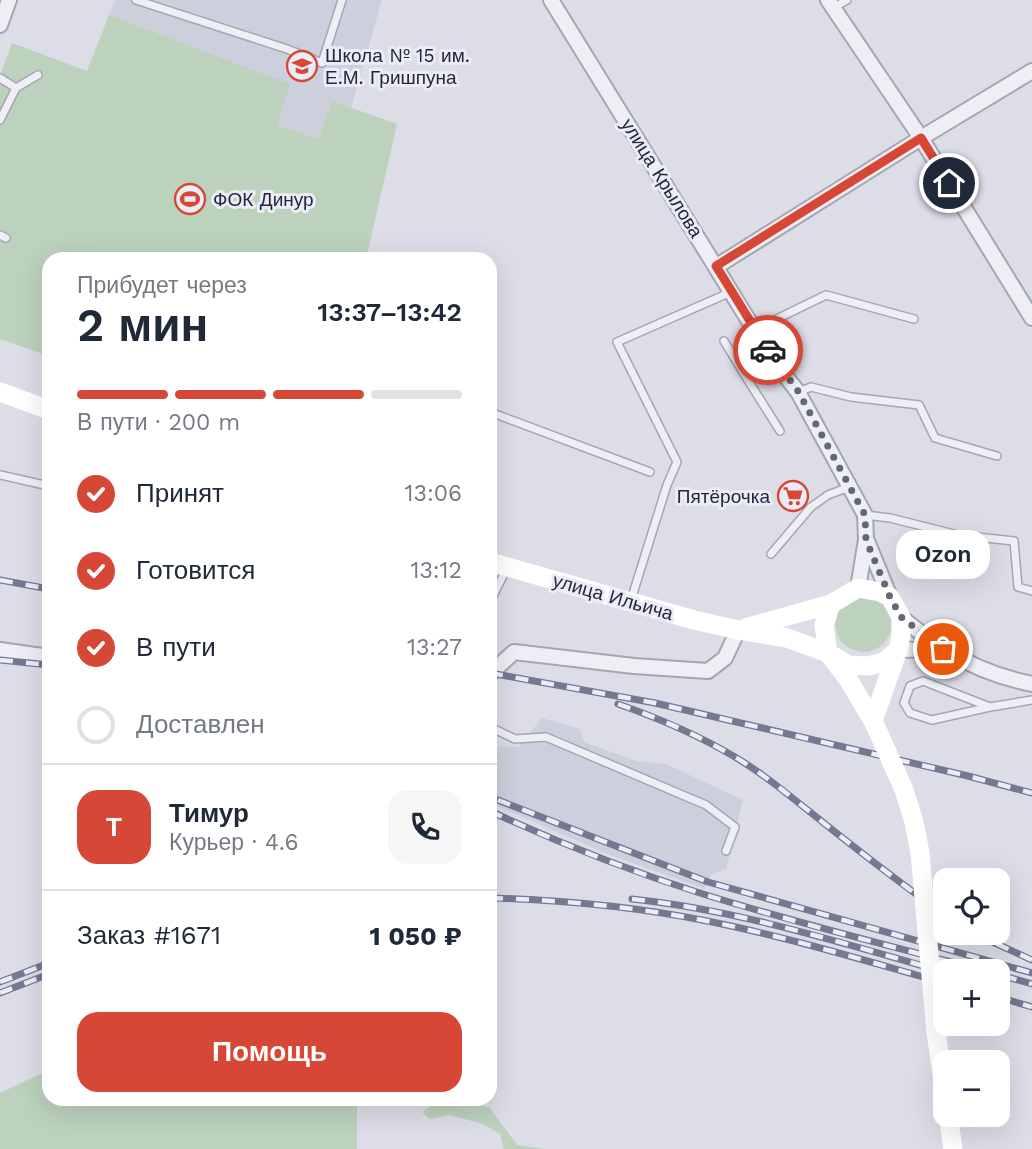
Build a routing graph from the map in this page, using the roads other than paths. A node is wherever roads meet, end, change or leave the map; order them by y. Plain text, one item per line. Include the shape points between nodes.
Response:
1 (9, 0) edge
2 (135, 0) edge
3 (341, 0) edge
4 (551, 0) edge
5 (847, 0) edge
6 (146, 2) edge
7 (831, 4) edge
8 (0, 24) edge
9 (1032, 71) edge
10 (38, 75) dead end
11 (0, 78) edge
12 (16, 88) junction
13 (0, 120) edge
14 (921, 138) junction
15 (716, 266) junction
16 (732, 292) junction
17 (1032, 318) edge
18 (914, 319) dead end
19 (756, 329) junction
20 (724, 341) dead end
21 (774, 360) junction
22 (746, 377) junction
23 (798, 391) junction
24 (0, 392) edge
25 (42, 407) edge
26 (497, 415) edge
27 (780, 431) dead end
28 (997, 456) dead end
29 (650, 472) dead end
30 (0, 475) edge
31 (42, 484) edge
32 (849, 487) junction
33 (865, 515) junction
34 (866, 540) junction
35 (771, 554) dead end
36 (498, 565) edge
37 (858, 588) junction
38 (1032, 591) edge
39 (890, 597) junction
40 (630, 601) junction
41 (831, 604) junction
42 (901, 617) junction
43 (738, 630) junction
44 (943, 649) junction
45 (0, 650) edge
46 (898, 650) junction
47 (828, 653) junction
48 (42, 656) edge
49 (497, 668) edge
50 (1032, 684) edge
51 (1032, 700) edge
52 (990, 707) junction
53 (877, 729) junction
54 (497, 730) edge
55 (726, 851) dead end
56 (939, 1050) edge
57 (950, 1127) edge
58 (953, 1149) edge

1 - 8 street
2 - 6 lane
3 - 6 lane via 322,63
4 - 15 street, улица Крылова
5 - 7 lane
7 - 14 street
9 - 14 street
10 - 12 lane
11 - 12 lane
12 - 13 lane
14 - 15 street
14 - 17 street
15 - 16 street, улица Крылова
16 - 19 street, улица Крылова
16 - 40 lane via 617,342 677,462
18 - 19 lane via 826,295
19 - 21 street, улица Крылова
20 - 22 lane
21 - 22 lane
21 - 23 street, улица Крылова
22 - 27 lane
23 - 28 lane via 811,387 919,405 935,438
23 - 32 street, улица Крылова
24 - 25 street
26 - 29 lane
30 - 31 lane
32 - 33 street, улица Крылова
32 - 35 lane via 811,507
33 - 34 street, улица Крылова
33 - 38 lane via 958,535 1014,541 1018,587
34 - 37 street
34 - 39 street
36 - 40 street, улица Ильича
37 - 39 street
37 - 41 street
39 - 42 street
40 - 43 street, улица Ильича
41 - 43 street
41 - 47 street via 824,625
42 - 44 street
42 - 46 street
43 - 47 street, улица Ильича via 787,638
43 - 49 street via 725,658 708,671 514,652
44 - 46 street
44 - 50 street via 995,674
45 - 48 street
46 - 47 street via 884,662 868,666 848,666
46 - 53 street
47 - 53 street
51 - 52 lane
52 - 52 lane via 932,720 910,713 904,704 910,686 923,681
53 - 56 street, bridge via 904,790 920,853
54 - 55 lane via 515,739 546,737 706,805 735,827
57 - 58 street

